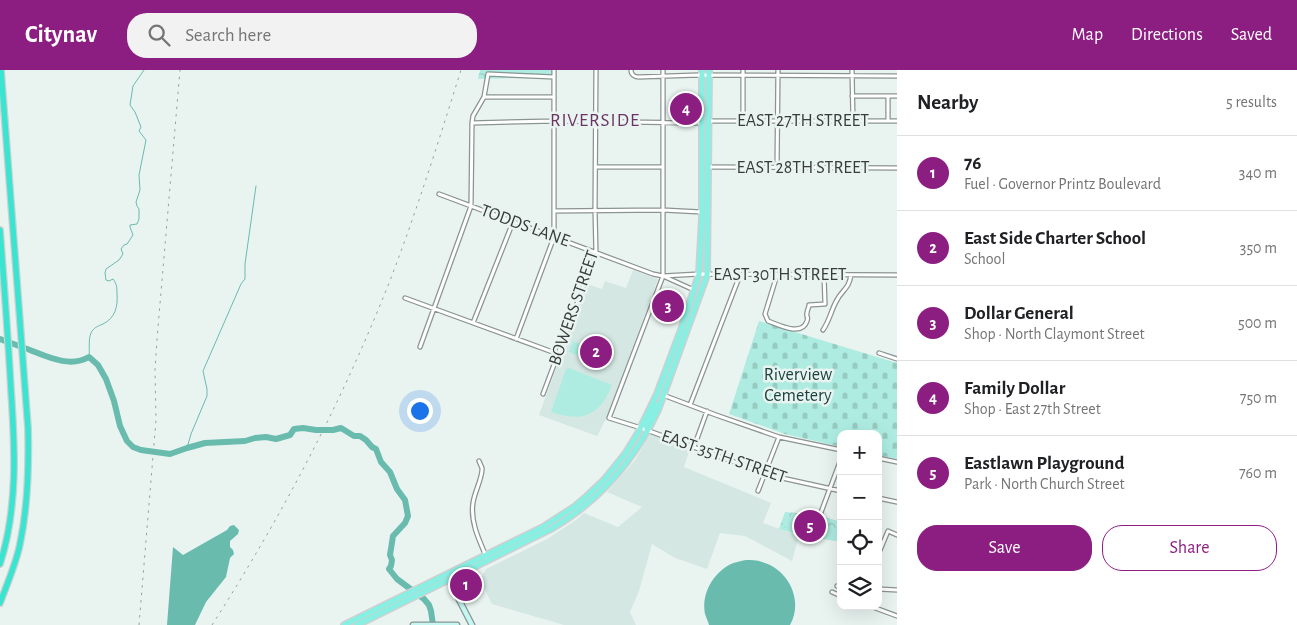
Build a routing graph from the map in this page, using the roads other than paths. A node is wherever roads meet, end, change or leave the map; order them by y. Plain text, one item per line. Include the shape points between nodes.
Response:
1 (1, 70) edge
2 (554, 70) edge
3 (596, 70) edge
4 (631, 70) edge
5 (663, 70) edge
6 (743, 70) edge
7 (778, 70) edge
8 (852, 70) edge
9 (702, 72) edge
10 (709, 73) edge
11 (554, 76) junction
12 (662, 76) junction
13 (742, 76) junction
14 (778, 76) junction
15 (852, 76) junction
16 (897, 76) edge
17 (852, 96) junction
18 (888, 96) junction
19 (897, 96) edge
20 (484, 97) junction
21 (554, 97) junction
22 (554, 121) junction
23 (708, 121) junction
24 (743, 121) junction
25 (853, 121) junction
26 (888, 121) junction
27 (897, 121) edge
28 (596, 122) junction
29 (663, 122) junction
30 (778, 122) junction
31 (472, 123) junction
32 (701, 123) junction
33 (702, 130) junction
34 (596, 167) junction
35 (663, 167) junction
36 (708, 167) junction
37 (777, 168) junction
38 (897, 168) edge
39 (439, 194) dead end
40 (471, 206) junction
41 (595, 210) junction
42 (663, 210) junction
43 (555, 211) junction
44 (701, 212) junction
45 (513, 222) junction
46 (0, 230) edge
47 (554, 237) junction
48 (596, 253) junction
49 (699, 274) junction
50 (706, 275) junction
51 (740, 275) junction
52 (777, 275) junction
53 (824, 275) junction
54 (851, 275) junction
55 (897, 275) edge
56 (662, 276) junction
57 (695, 290) junction
58 (405, 298) dead end
59 (434, 308) junction
60 (473, 323) junction
61 (823, 330) dead end
62 (516, 339) junction
63 (420, 347) dead end
64 (879, 353) dead end
65 (558, 354) junction
66 (897, 359) edge
67 (543, 394) dead end
68 (660, 395) junction
69 (690, 405) junction
70 (707, 411) junction
71 (641, 428) junction
72 (648, 431) junction
73 (779, 437) junction
74 (694, 447) junction
75 (837, 449) edge
76 (882, 459) edge
77 (479, 461) dead end
78 (897, 462) edge
79 (837, 470) edge
80 (765, 473) junction
81 (830, 489) junction
82 (837, 490) edge
83 (758, 491) dead end
84 (882, 499) edge
85 (897, 502) edge
86 (820, 516) dead end
87 (897, 535) edge
88 (882, 544) edge
89 (487, 557) junction
90 (0, 564) edge
91 (459, 568) junction
92 (451, 578) junction
93 (882, 589) edge
94 (897, 590) edge
95 (418, 591) junction
96 (832, 592) dead end
97 (837, 594) edge
98 (411, 595) junction
99 (0, 603) edge
100 (881, 610) edge
101 (897, 616) edge
102 (369, 622) edge
103 (344, 625) edge
104 (357, 625) edge
105 (413, 625) edge
106 (423, 625) edge
107 (442, 625) edge
108 (458, 625) edge
109 (472, 625) edge

1 - 99 highway via 28,459 20,544
2 - 11 street
3 - 28 street, BOWERS STREET
4 - 12 street via 635,77
5 - 12 street
6 - 13 street
7 - 14 street
8 - 15 street
9 - 10 street
9 - 12 street
9 - 32 main road
10 - 13 street
10 - 23 main road
11 - 20 street via 488,74
11 - 21 street
12 - 29 street
13 - 14 street
13 - 24 street
14 - 15 street
14 - 30 street
15 - 16 street
15 - 17 street
17 - 18 street
17 - 25 street
18 - 19 street
18 - 26 street
20 - 21 street
20 - 31 street
21 - 22 street
22 - 28 street
22 - 31 street
22 - 43 street
23 - 24 street, EAST 27TH STREET
23 - 36 main road
24 - 30 street, EAST 27TH STREET
25 - 26 street, EAST 27TH STREET
25 - 30 street, EAST 27TH STREET
26 - 27 street, EAST 27TH STREET
28 - 29 street
28 - 34 street, BOWERS STREET
29 - 32 street
29 - 35 street
30 - 37 street
31 - 40 street
32 - 33 main road
33 - 36 main road
33 - 44 main road
34 - 35 street
34 - 41 street, BOWERS STREET
35 - 42 street
36 - 37 street, EAST 28TH STREET
36 - 50 main road
37 - 38 street, EAST 28TH STREET
39 - 40 street, TODDS LANE
40 - 45 street, TODDS LANE
40 - 59 street
41 - 42 street
41 - 43 street
41 - 48 street, BOWERS STREET
42 - 44 street
42 - 56 street
43 - 47 street
44 - 49 main road
45 - 47 street, TODDS LANE
45 - 60 street
46 - 90 highway via 14,440 14,494
47 - 48 street, TODDS LANE
47 - 62 street
48 - 56 street, TODDS LANE
48 - 65 street, BOWERS STREET
49 - 50 street, EAST 30TH STREET
49 - 56 street, EAST 30TH STREET
49 - 57 main road
50 - 51 street, EAST 30TH STREET
50 - 68 main road
51 - 52 street, EAST 30TH STREET
51 - 69 street
52 - 53 street, EAST 30TH STREET
52 - 53 street via 764,314 768,320 796,330 805,325 809,305 825,304
53 - 54 street, EAST 30TH STREET
54 - 55 street, EAST 30TH STREET
54 - 61 street
56 - 57 street, TODDS LANE
56 - 71 street, EAST 35TH STREET via 610,418
57 - 68 main road
58 - 59 street
59 - 60 street
59 - 63 street
60 - 62 street
62 - 65 street
64 - 66 street
65 - 67 street, BOWERS STREET
68 - 69 street
68 - 71 main road
68 - 72 main road via 647,424
69 - 70 street
70 - 73 street
70 - 74 street
71 - 72 street, EAST 35TH STREET
71 - 89 main road via 621,460 574,508
72 - 74 street, EAST 35TH STREET
72 - 89 main road via 617,475 569,519
73 - 75 street
73 - 80 street
74 - 80 street, EAST 35TH STREET
76 - 78 street
77 - 89 street via 482,469 473,513
79 - 81 street
80 - 81 street, EAST 35TH STREET
80 - 83 street
81 - 82 street, EAST 35TH STREET
81 - 86 street
84 - 85 street
87 - 88 street via 888,531
89 - 91 main road
89 - 92 main road
91 - 92 main road
91 - 95 main road
92 - 95 main road
92 - 109 street
93 - 94 street
95 - 98 main road
96 - 97 street
98 - 102 main road
98 - 103 main road
100 - 101 street
102 - 104 main road
105 - 106 street
106 - 107 street
107 - 108 street

